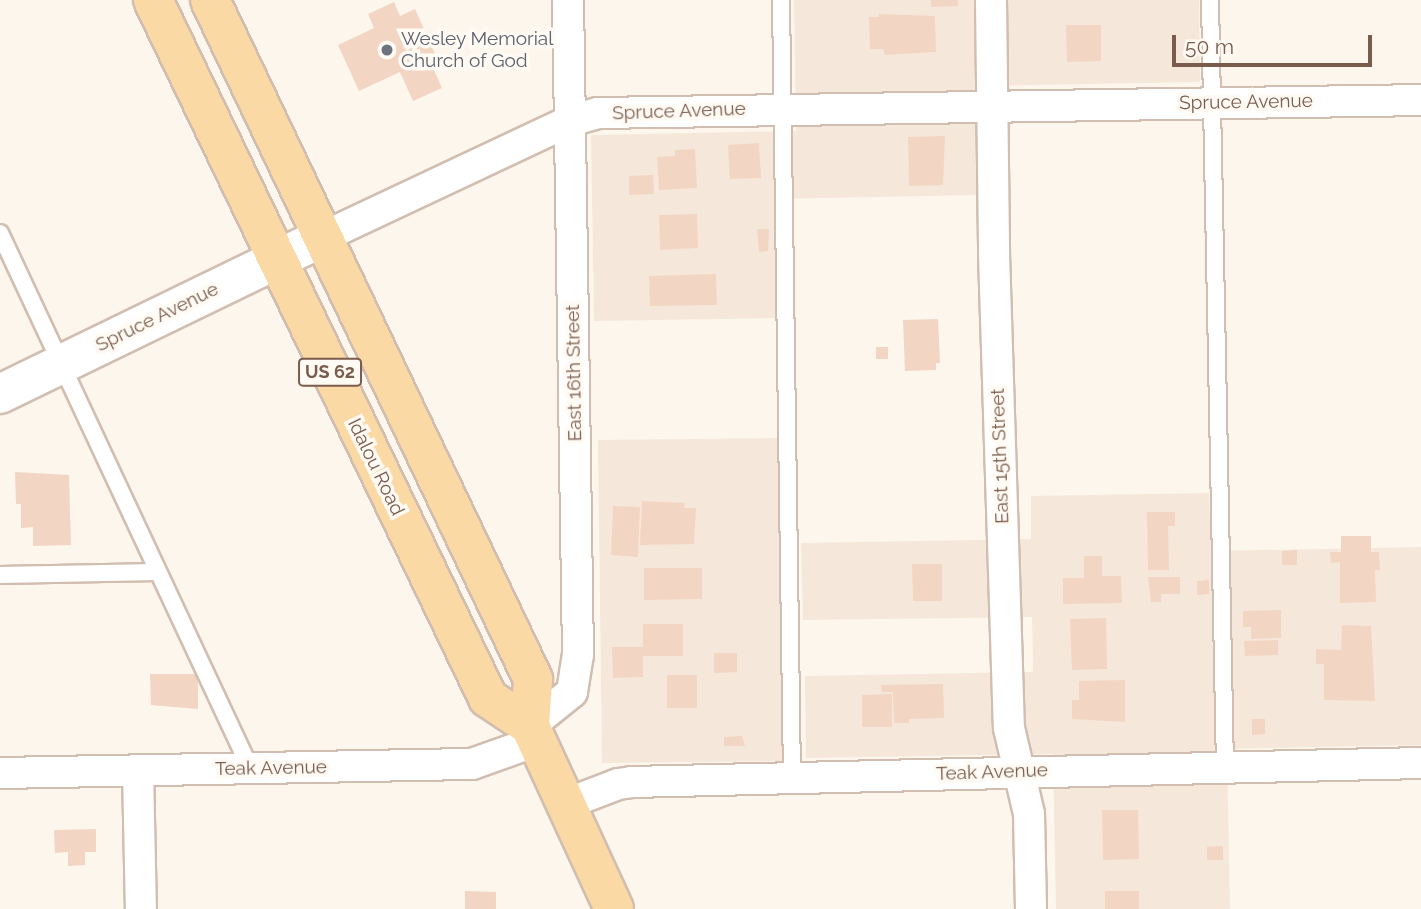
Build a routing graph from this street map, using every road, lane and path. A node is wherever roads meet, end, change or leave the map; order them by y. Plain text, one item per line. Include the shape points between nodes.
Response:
1 (153, 0) edge
2 (210, 0) edge
3 (568, 0) edge
4 (782, 0) edge
5 (991, 0) edge
6 (1210, 0) edge
7 (1421, 100) edge
8 (1212, 103) junction
9 (992, 106) junction
10 (784, 108) junction
11 (570, 121) junction
12 (0, 233) edge
13 (323, 237) junction
14 (276, 259) junction
15 (59, 364) junction
16 (0, 394) edge
17 (158, 572) junction
18 (0, 575) edge
19 (534, 734) junction
20 (1421, 762) edge
21 (1225, 767) junction
22 (250, 768) junction
23 (138, 770) junction
24 (1019, 771) junction
25 (0, 773) edge
26 (792, 780) junction
27 (566, 804) junction
28 (141, 909) edge
29 (614, 909) edge
30 (1031, 909) edge

1 - 14 main road, Idalou Road / US 62
2 - 13 main road, US 62
3 - 11 street, East 16th Street
4 - 10 lane
5 - 9 street, East 15th Street
6 - 8 lane
7 - 8 street, Spruce Avenue
8 - 9 street, Spruce Avenue
8 - 21 lane
9 - 10 street, Spruce Avenue
9 - 24 street, East 15th Street via 1009,729
10 - 11 street, Spruce Avenue via 598,114
10 - 26 lane
11 - 13 street, Spruce Avenue
11 - 19 street, East 16th Street via 578,656 572,692
12 - 15 lane
13 - 14 main road, Spruce Avenue
13 - 19 main road, US 62 via 533,679
14 - 15 main road, Spruce Avenue
14 - 19 main road, Idalou Road / US 62 via 488,698
15 - 16 main road, Spruce Avenue
15 - 17 lane
17 - 18 lane
17 - 22 lane
19 - 22 street, Teak Avenue via 472,764
19 - 27 main road, US 62
20 - 21 street, Teak Avenue
21 - 24 street, Teak Avenue
22 - 23 street, Teak Avenue
23 - 25 street, Teak Avenue
23 - 28 street
24 - 26 street, Teak Avenue
24 - 30 street, East 15th Street via 1029,814
26 - 27 street, Teak Avenue via 632,782
27 - 29 main road, US 62

